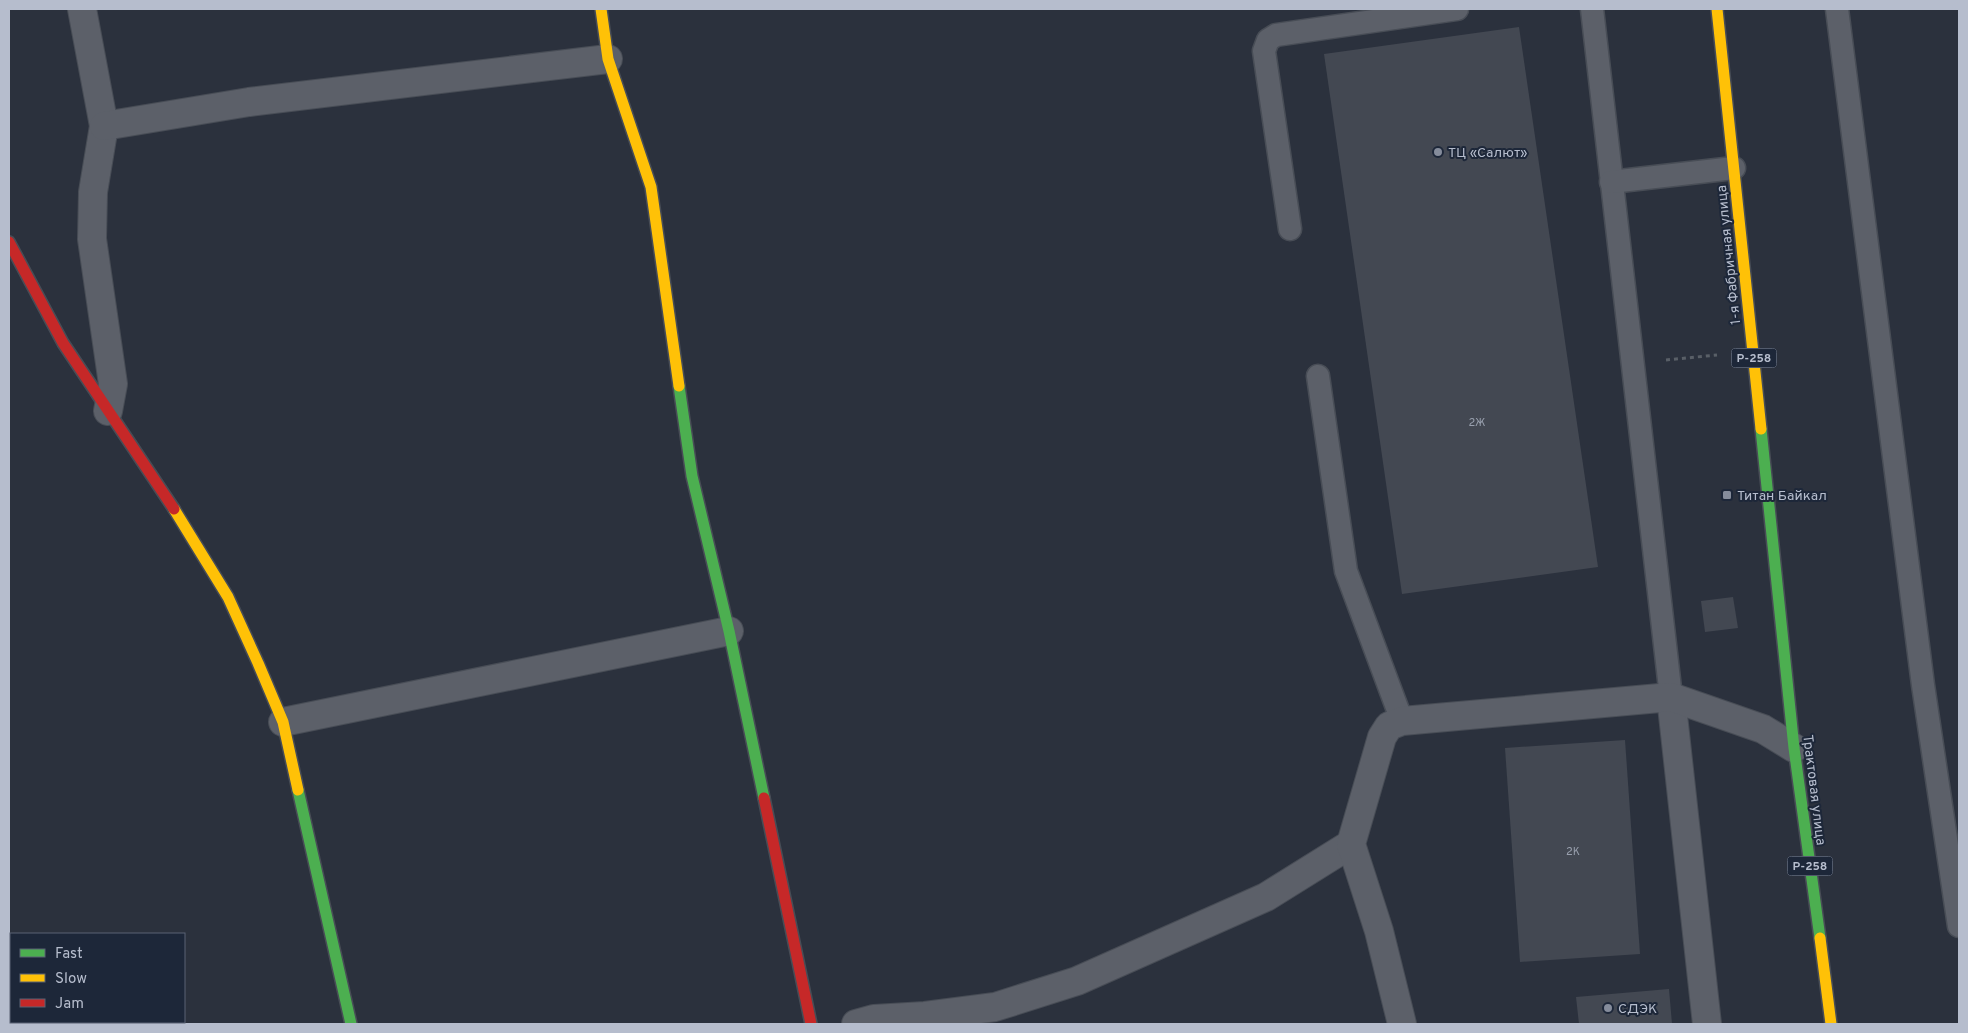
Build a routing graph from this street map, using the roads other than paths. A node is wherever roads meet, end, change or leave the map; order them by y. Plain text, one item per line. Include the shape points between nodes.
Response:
1 (82, 9) edge
2 (601, 9) edge
3 (1457, 9) edge
4 (1592, 9) edge
5 (1717, 9) edge
6 (1837, 9) edge
7 (608, 59) junction
8 (104, 126) junction
9 (1734, 168) junction
10 (1611, 182) junction
11 (1290, 229) dead end
12 (9, 242) edge
13 (1318, 376) dead end
14 (108, 411) junction
15 (730, 632) junction
16 (1671, 697) junction
17 (1790, 707) joint
18 (1402, 721) junction
19 (283, 722) junction
20 (1794, 748) junction
21 (1351, 844) junction
22 (1959, 926) edge
23 (352, 1024) edge
24 (811, 1024) edge
25 (856, 1024) edge
26 (1402, 1024) edge
27 (1707, 1024) edge
28 (1831, 1024) edge

1 - 8 street
2 - 7 main road
3 - 11 lane via 1276,35 1268,40 1264,51
4 - 10 lane
5 - 9 main road, 1-я Фабричная улица / Р-258
6 - 22 lane via 1923,685
7 - 8 street via 249,102
7 - 15 main road via 651,186 692,476
8 - 14 street via 94,192 92,239 113,384
9 - 10 lane
9 - 17 main road, 1-я Фабричная улица / Р-258
10 - 16 lane
12 - 14 main road via 63,343
13 - 18 lane via 1346,571
14 - 19 main road via 152,473 228,597
15 - 19 street
15 - 24 main road
16 - 18 street
16 - 20 street via 1764,729
16 - 27 street
17 - 20 main road, Трактовая улица / Р-258
18 - 21 street via 1389,726 1382,737
19 - 23 main road
20 - 28 main road, Трактовая улица / Р-258
21 - 25 street via 1266,897 1077,981 995,1007 874,1019
21 - 26 street via 1379,931

